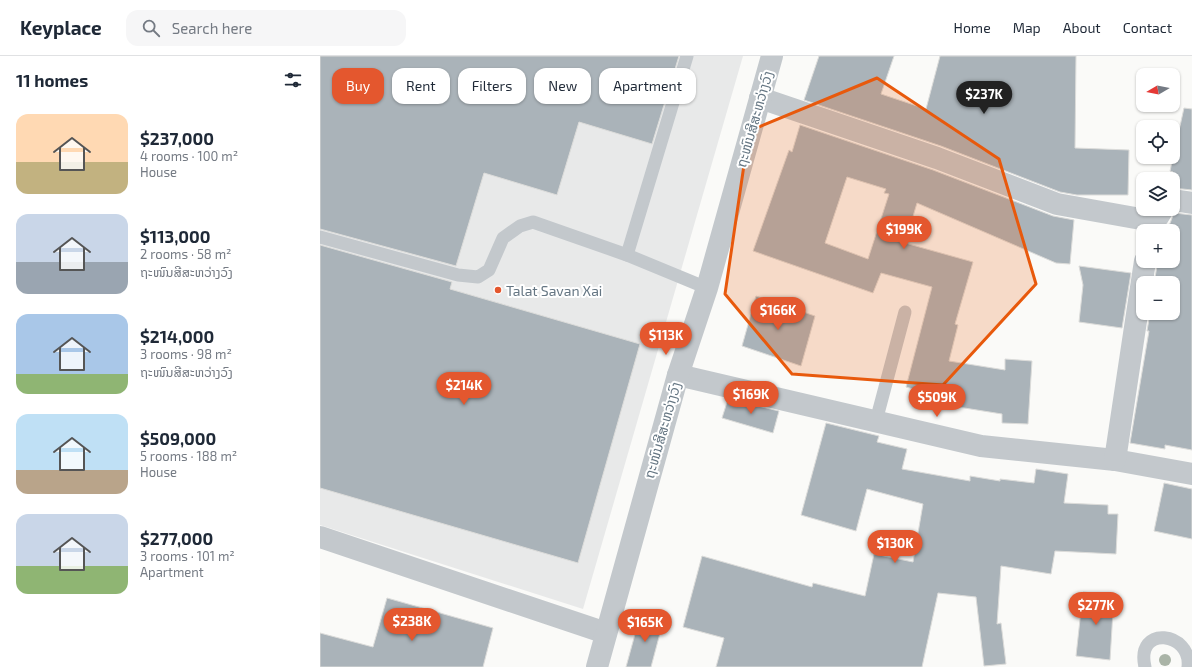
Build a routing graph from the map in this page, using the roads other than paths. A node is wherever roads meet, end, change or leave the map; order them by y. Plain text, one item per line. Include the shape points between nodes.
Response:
1 (687, 56) edge
2 (772, 56) edge
3 (760, 98) junction
4 (1180, 201) edge
5 (1192, 203) edge
6 (1155, 220) edge
7 (320, 237) edge
8 (627, 254) junction
9 (1144, 268) edge
10 (707, 288) junction
11 (906, 312) dead end
12 (678, 375) junction
13 (876, 421) junction
14 (1115, 460) junction
15 (1192, 474) edge
16 (320, 537) edge
17 (606, 633) junction
18 (1189, 659) edge
19 (597, 667) edge
20 (1145, 667) edge

1 - 8 lane
2 - 3 street, ຖະໜົນສີສະຫວ່າງວົງ
3 - 6 street via 937,158 1058,204
3 - 10 street, ຖະໜົນສີສະຫວ່າງວົງ
4 - 5 street
7 - 8 lane via 458,275 478,277 489,270 502,238 520,226 533,222
8 - 10 lane
9 - 14 street
10 - 12 street, ຖະໜົນສີສະຫວ່າງວົງ
11 - 13 lane
12 - 13 street
12 - 17 street, ຖະໜົນສີສະຫວ່າງວົງ
13 - 14 street via 981,446
14 - 15 street
16 - 17 street
17 - 19 street, ຖະໜົນສີສະຫວ່າງວົງ
18 - 20 lane via 1186,649 1175,639 1161,638 1154,641 1145,652

